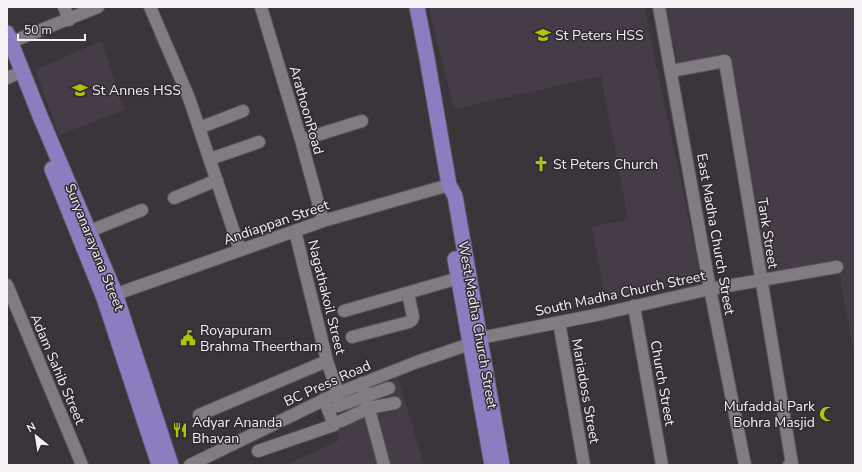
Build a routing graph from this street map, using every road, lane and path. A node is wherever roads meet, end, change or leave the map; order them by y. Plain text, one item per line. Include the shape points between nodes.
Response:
1 (64, 7) edge
2 (98, 7) edge
3 (150, 7) edge
4 (261, 7) edge
5 (417, 7) edge
6 (659, 7) edge
7 (69, 20) junction
8 (9, 37) edge
9 (7, 57) edge
10 (671, 71) junction
11 (11, 76) edge
12 (244, 111) dead end
13 (362, 121) dead end
14 (199, 128) junction
15 (301, 140) junction
16 (259, 142) dead end
17 (210, 159) junction
18 (217, 180) junction
19 (449, 185) junction
20 (174, 198) dead end
21 (142, 210) dead end
22 (323, 221) junction
23 (90, 231) junction
24 (295, 231) junction
25 (240, 250) junction
26 (837, 267) dead end
27 (464, 277) junction
28 (761, 280) junction
29 (7, 285) edge
30 (710, 289) junction
31 (408, 293) junction
32 (110, 296) junction
33 (634, 306) junction
34 (344, 311) dead end
35 (559, 322) junction
36 (352, 337) dead end
37 (475, 341) junction
38 (327, 361) junction
39 (362, 383) junction
40 (389, 388) dead end
41 (338, 393) junction
42 (365, 396) junction
43 (324, 399) junction
44 (395, 403) dead end
45 (338, 406) dead end
46 (369, 408) junction
47 (199, 415) dead end
48 (341, 420) dead end
49 (258, 451) dead end
50 (82, 465) edge
51 (159, 465) edge
52 (170, 465) edge
53 (190, 465) edge
54 (384, 465) edge
55 (492, 465) edge
56 (502, 465) edge
57 (584, 465) edge
58 (662, 465) edge
59 (745, 465) edge
60 (791, 465) edge

1 - 7 street
2 - 7 street
3 - 14 street
4 - 15 street, ArathoonRoad
5 - 19 main road, West Madha Church Street
6 - 10 street, East Madha Church Street
7 - 8 street
8 - 23 main road, Suryanarayana Street
9 - 11 main road, Suryanarayana Street
10 - 28 street, Tank Street via 725,61
10 - 30 street, East Madha Church Street
11 - 32 main road, Suryanarayana Street
12 - 14 street
13 - 15 street
14 - 17 street
15 - 22 street, ArathoonRoad
16 - 17 street
17 - 18 street
18 - 20 street
18 - 25 street
19 - 22 street, Andiappan Street
19 - 27 main road, West Madha Church Street via 455,196 453,218
21 - 23 street
22 - 24 street, Andiappan Street
23 - 32 main road, Suryanarayana Street
24 - 25 street, Andiappan Street
24 - 38 street, Nagathakoil Street
25 - 32 street, Andiappan Street
26 - 28 street, South Madha Church Street
27 - 31 street
27 - 37 main road, West Madha Church Street
28 - 30 street, South Madha Church Street
28 - 60 street, Tank Street
29 - 50 street, Adam Sahib Street
30 - 33 street, South Madha Church Street
30 - 59 street, East Madha Church Street
31 - 34 street
31 - 36 street via 412,320
32 - 51 main road, Suryanarayana Street
32 - 52 main road, Suryanarayana Street
33 - 35 street, South Madha Church Street
33 - 58 street, Church Street
35 - 37 street, South Madha Church Street
35 - 57 street, Mariadoss Street
37 - 39 street, BC Press Road
37 - 55 main road, West Madha Church Street
37 - 56 main road, West Madha Church Street
38 - 41 street, Nagathakoil Street
38 - 47 street
39 - 41 street, BC Press Road
39 - 42 street
40 - 42 street
41 - 43 street, BC Press Road
42 - 45 street
42 - 46 street
43 - 49 street via 334,425
43 - 53 street, BC Press Road
44 - 46 street
46 - 48 street
46 - 54 street

